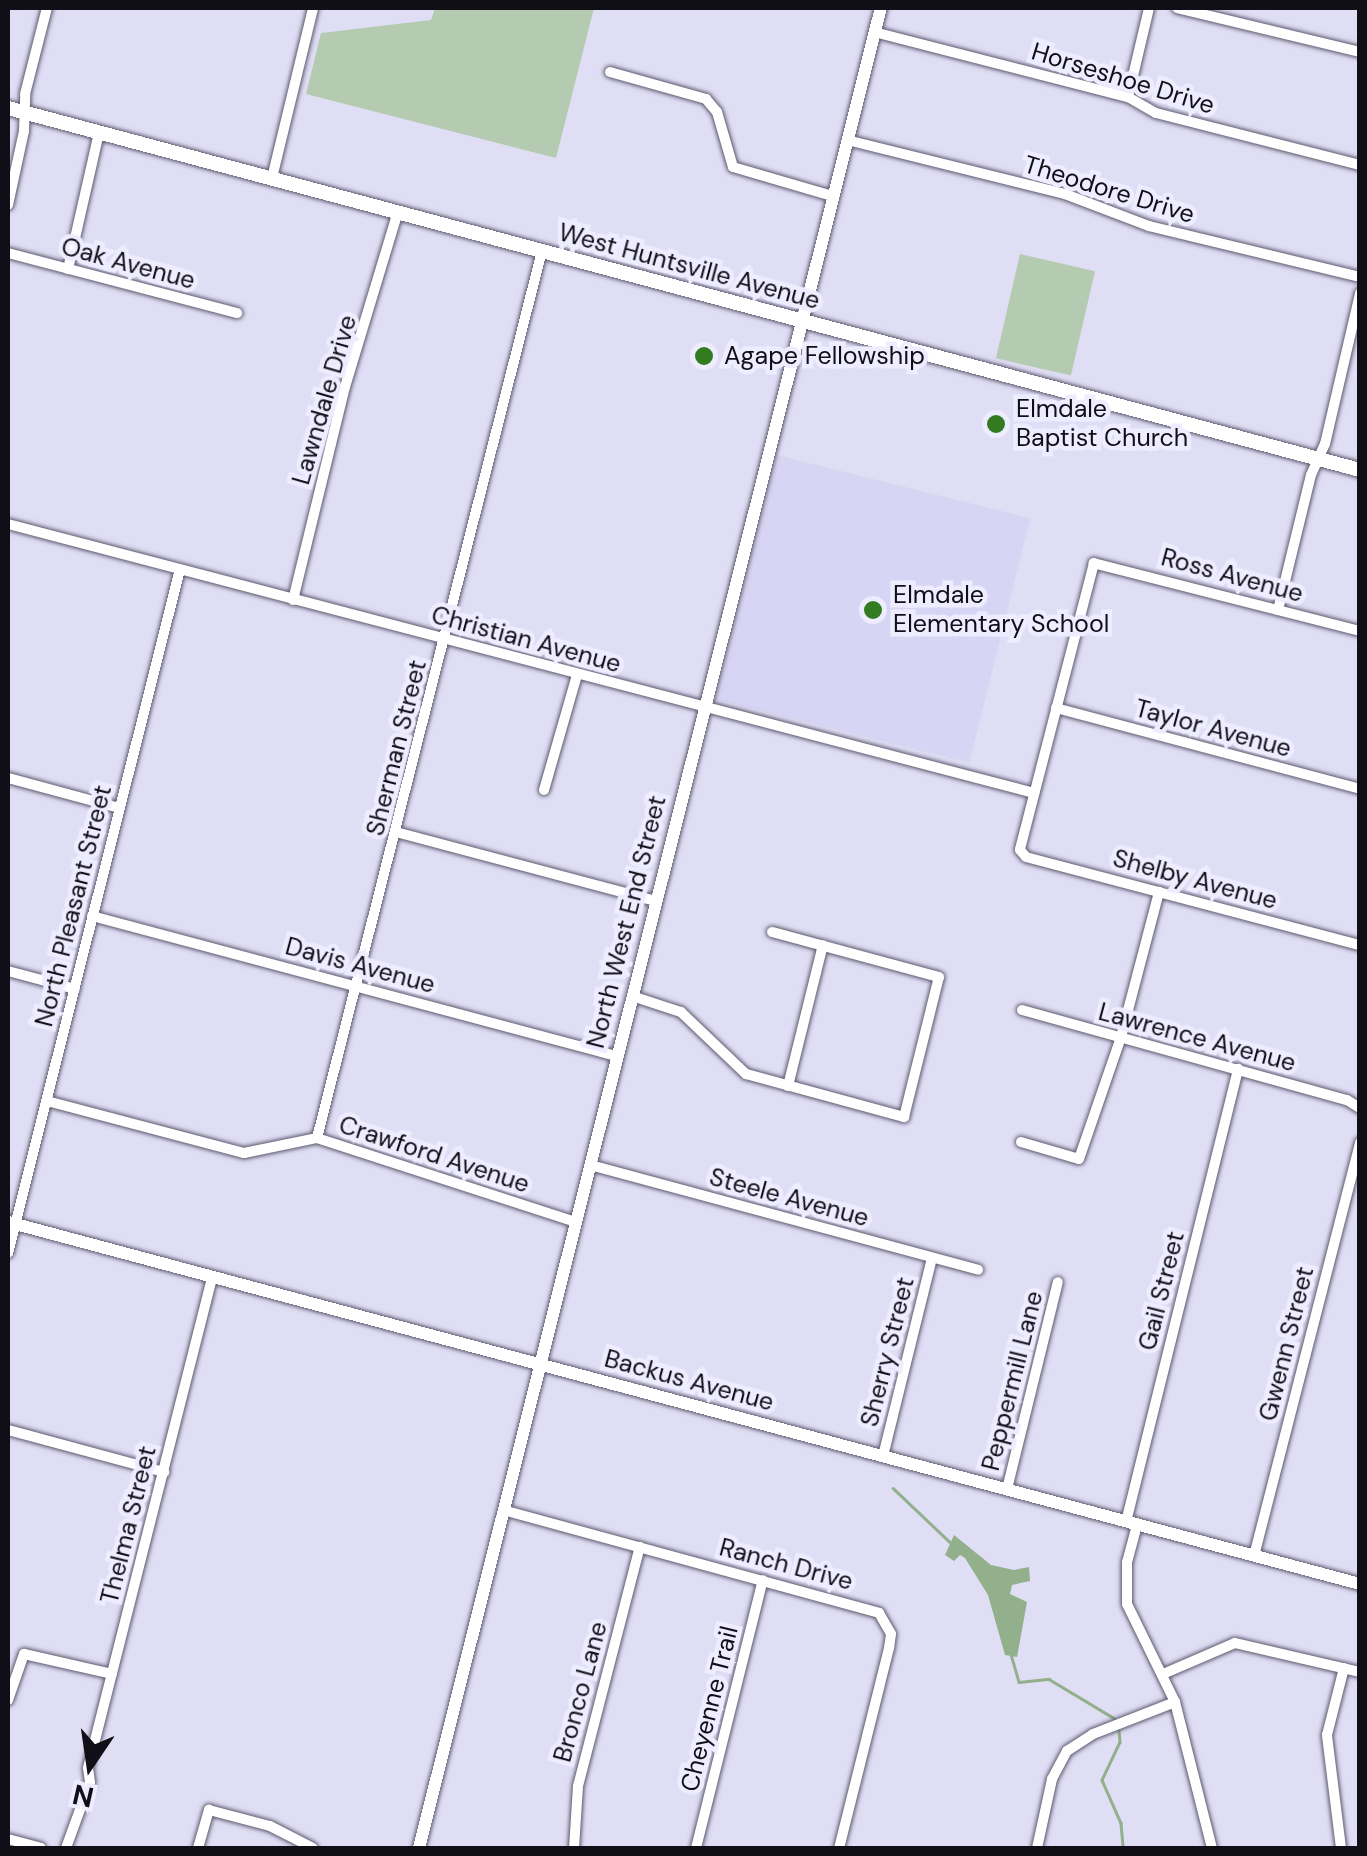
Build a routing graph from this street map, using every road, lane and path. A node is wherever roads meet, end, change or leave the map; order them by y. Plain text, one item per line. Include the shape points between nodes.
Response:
1 (47, 8) edge
2 (313, 8) edge
3 (880, 8) edge
4 (1150, 8) edge
5 (1176, 8) edge
6 (874, 32) junction
7 (1360, 52) edge
8 (610, 72) dead end
9 (1128, 96) junction
10 (8, 108) edge
11 (24, 112) junction
12 (99, 132) junction
13 (846, 140) junction
14 (1360, 166) edge
15 (272, 178) junction
16 (832, 196) junction
17 (8, 205) edge
18 (398, 212) junction
19 (542, 251) junction
20 (8, 253) edge
21 (68, 269) junction
22 (1360, 277) edge
23 (1360, 293) edge
24 (237, 313) dead end
25 (801, 321) junction
26 (1318, 459) junction
27 (1360, 470) edge
28 (8, 524) edge
29 (180, 569) junction
30 (293, 600) junction
31 (1278, 610) junction
32 (1360, 632) edge
33 (446, 640) junction
34 (577, 674) junction
35 (706, 706) junction
36 (1056, 708) junction
37 (8, 778) edge
38 (1360, 789) edge
39 (544, 790) dead end
40 (1034, 793) junction
41 (119, 808) junction
42 (396, 832) junction
43 (1160, 892) junction
44 (656, 901) junction
45 (92, 916) junction
46 (772, 932) dead end
47 (1360, 945) edge
48 (823, 946) junction
49 (8, 972) edge
50 (357, 986) junction
51 (75, 988) junction
52 (632, 996) junction
53 (1022, 1010) dead end
54 (1121, 1037) junction
55 (616, 1056) junction
56 (1238, 1070) junction
57 (788, 1086) junction
58 (47, 1101) junction
59 (1360, 1108) edge
60 (317, 1138) junction
61 (1020, 1142) dead end
62 (1360, 1142) edge
63 (590, 1165) junction
64 (575, 1222) junction
65 (11, 1223) edge
66 (8, 1253) edge
67 (932, 1258) junction
68 (978, 1270) dead end
69 (212, 1278) junction
70 (1058, 1282) dead end
71 (540, 1364) junction
72 (8, 1430) edge
73 (883, 1456) junction
74 (164, 1472) junction
75 (1007, 1489) junction
76 (503, 1510) junction
77 (1132, 1523) junction
78 (640, 1547) junction
79 (1254, 1556) junction
80 (763, 1580) junction
81 (1360, 1584) edge
82 (1344, 1668) junction
83 (1360, 1672) edge
84 (112, 1674) junction
85 (1163, 1674) junction
86 (8, 1700) edge
87 (1175, 1702) junction
88 (8, 1839) edge
89 (41, 1848) edge
90 (66, 1848) edge
91 (198, 1848) edge
92 (312, 1848) edge
93 (419, 1848) edge
94 (574, 1848) edge
95 (696, 1848) edge
96 (838, 1848) edge
97 (1036, 1848) edge
98 (1212, 1848) edge
99 (1342, 1848) edge

1 - 11 street
2 - 15 street
3 - 6 street, North West End Street
4 - 9 street
5 - 7 street
6 - 9 street, Horseshoe Drive
6 - 13 street, North West End Street
8 - 16 street via 706,99 717,112 734,167
9 - 14 street, Horseshoe Drive via 1156,113
10 - 11 main road, West Huntsville Avenue
11 - 12 main road, West Huntsville Avenue
11 - 17 street
12 - 15 main road, West Huntsville Avenue
12 - 21 street
13 - 16 street, North West End Street
13 - 22 street, Theodore Drive via 1065,194 1149,226
15 - 18 main road, West Huntsville Avenue
16 - 25 street, North West End Street
18 - 19 main road, West Huntsville Avenue
18 - 30 street, Lawndale Drive via 345,388
19 - 25 main road, West Huntsville Avenue
19 - 33 street, Sherman Street
20 - 21 street, Oak Avenue
21 - 24 street, Oak Avenue
23 - 26 street
25 - 26 main road, West Huntsville Avenue
25 - 35 street, North West End Street
26 - 27 main road, West Huntsville Avenue
26 - 31 street
28 - 29 street, Christian Avenue
29 - 30 street, Christian Avenue
29 - 41 street, North Pleasant Street
30 - 33 street, Christian Avenue
31 - 32 street, Ross Avenue
31 - 36 street, Ross Avenue via 1094,563
33 - 34 street, Christian Avenue
33 - 42 street, Sherman Street
34 - 35 street, Christian Avenue
34 - 39 street
35 - 40 street, Christian Avenue
35 - 44 street, North West End Street
36 - 38 street, Taylor Avenue
36 - 40 street
37 - 41 street
40 - 43 street, Shelby Avenue via 1020,853
41 - 45 street, North Pleasant Street
42 - 44 street
42 - 50 street, Sherman Street
43 - 47 street, Shelby Avenue
43 - 54 street
44 - 52 street, North West End Street
45 - 50 street, Davis Avenue
45 - 51 street, North Pleasant Street
46 - 48 street
48 - 57 street
48 - 57 street via 940,977 904,1118
49 - 51 street
50 - 55 street, Davis Avenue
50 - 60 street, Sherman Street
51 - 58 street, North Pleasant Street
52 - 55 street, North West End Street
52 - 57 street via 682,1012 746,1074
53 - 54 street, Lawrence Avenue
54 - 56 street, Lawrence Avenue
54 - 61 street via 1079,1159
55 - 63 street, North West End Street
56 - 59 street, Lawrence Avenue
56 - 77 street, Gail Street
58 - 60 street, Crawford Avenue via 244,1153
58 - 65 street, North Pleasant Street
60 - 64 street, Crawford Avenue
62 - 79 street, Gwenn Street
63 - 64 street, North West End Street
63 - 67 street, Steele Avenue
64 - 71 street, North West End Street
65 - 66 street, North Pleasant Street
65 - 69 street, Backus Avenue
67 - 68 street, Steele Avenue
67 - 73 street, Sherry Street
69 - 71 street, Backus Avenue
69 - 74 street, Thelma Street
70 - 75 street, Peppermill Lane
71 - 73 street, Backus Avenue
71 - 76 street, North West End Street
72 - 74 street
73 - 75 street, Backus Avenue
74 - 84 street, Thelma Street
75 - 77 street, Backus Avenue
76 - 78 street, Ranch Drive
76 - 93 street, North West End Street
77 - 79 street, Backus Avenue
77 - 85 street, Gail Street via 1127,1604
78 - 80 street, Ranch Drive
78 - 94 street, Bronco Lane via 578,1786
79 - 81 street, Backus Avenue
80 - 95 street, Cheyenne Trail
80 - 96 street, Ranch Drive via 868,1607 890,1634
82 - 83 street
82 - 85 street via 1235,1643
82 - 99 street via 1326,1736
84 - 86 street via 24,1654
84 - 90 street, Thelma Street via 90,1782
85 - 87 street, Gail Street
87 - 97 street via 1067,1751 1052,1779
87 - 98 street, Gail Street
88 - 89 street
91 - 92 street via 209,1810 270,1826

